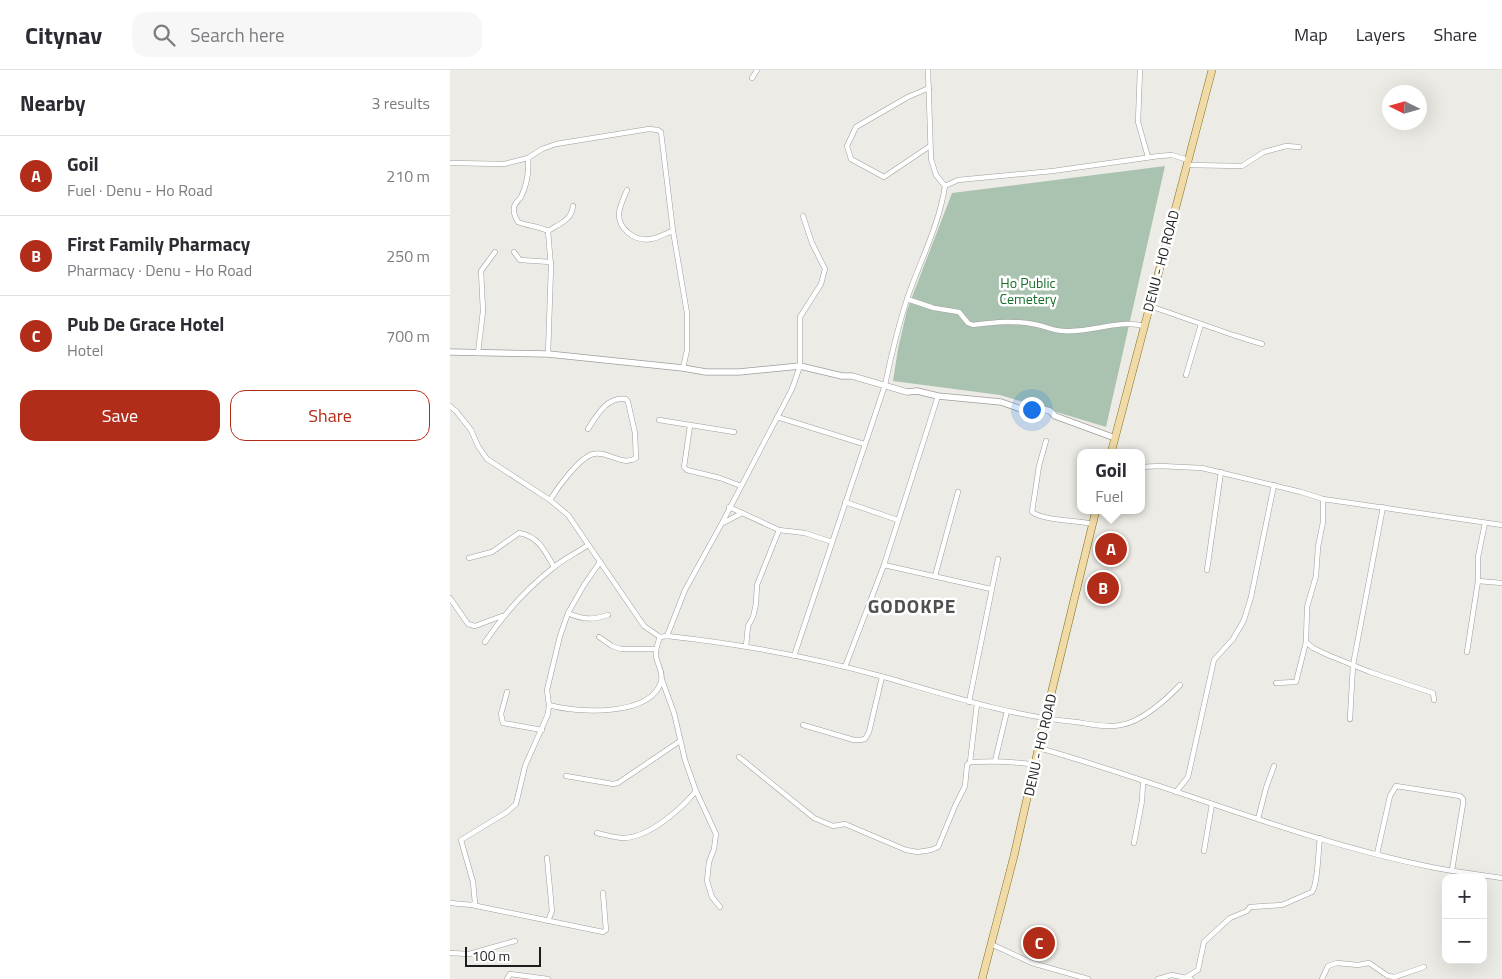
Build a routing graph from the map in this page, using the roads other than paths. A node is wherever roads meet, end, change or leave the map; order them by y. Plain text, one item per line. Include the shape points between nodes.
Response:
1 (757, 70) edge
2 (928, 70) edge
3 (1140, 70) edge
4 (1212, 70) edge
5 (752, 78) dead end
6 (929, 88) junction
7 (930, 146) junction
8 (1299, 147) dead end
9 (1148, 157) junction
10 (528, 158) junction
11 (1187, 162) junction
12 (450, 163) edge
13 (945, 186) junction
14 (627, 190) dead end
15 (573, 206) dead end
16 (803, 216) dead end
17 (548, 231) junction
18 (673, 231) junction
19 (496, 252) dead end
20 (514, 252) dead end
21 (551, 262) junction
22 (907, 298) junction
23 (1150, 306) junction
24 (1201, 324) junction
25 (1144, 326) junction
26 (1262, 344) dead end
27 (450, 352) edge
28 (478, 353) junction
29 (548, 354) junction
30 (800, 366) junction
31 (683, 368) junction
32 (1186, 374) dead end
33 (885, 385) junction
34 (938, 396) junction
35 (450, 406) edge
36 (777, 417) junction
37 (659, 420) dead end
38 (690, 426) junction
39 (588, 429) dead end
40 (734, 432) dead end
41 (1115, 438) junction
42 (1046, 440) dead end
43 (864, 444) junction
44 (1112, 449) edge
45 (1145, 468) edge
46 (1221, 472) junction
47 (1274, 485) junction
48 (740, 486) junction
49 (958, 492) dead end
50 (1323, 499) junction
51 (550, 500) junction
52 (845, 502) junction
53 (729, 507) junction
54 (1383, 507) junction
55 (742, 513) junction
56 (1095, 514) edge
57 (898, 520) junction
58 (1485, 523) junction
59 (722, 524) junction
60 (1093, 524) junction
61 (1502, 525) edge
62 (779, 530) junction
63 (832, 542) junction
64 (588, 545) junction
65 (469, 558) dead end
66 (998, 559) dead end
67 (600, 562) junction
68 (884, 565) junction
69 (554, 567) junction
70 (1207, 570) dead end
71 (935, 576) junction
72 (1478, 581) junction
73 (1502, 583) edge
74 (991, 589) junction
75 (450, 598) edge
76 (568, 614) junction
77 (503, 616) junction
78 (608, 616) dead end
79 (599, 636) dead end
80 (667, 636) junction
81 (660, 637) junction
82 (485, 642) dead end
83 (1306, 642) junction
84 (746, 646) junction
85 (656, 649) junction
86 (1467, 652) dead end
87 (794, 656) junction
88 (1353, 665) junction
89 (845, 667) junction
90 (882, 677) junction
91 (662, 680) junction
92 (1276, 684) dead end
93 (1180, 685) dead end
94 (507, 692) dead end
95 (1434, 700) dead end
96 (969, 702) junction
97 (977, 704) junction
98 (549, 705) junction
99 (1007, 711) junction
100 (1045, 719) junction
101 (1350, 719) dead end
102 (803, 725) dead end
103 (542, 730) junction
104 (680, 741) junction
105 (1039, 748) junction
106 (739, 757) dead end
107 (995, 761) junction
108 (970, 762) junction
109 (1036, 765) junction
110 (1274, 766) dead end
111 (566, 776) dead end
112 (1142, 782) junction
113 (696, 791) junction
114 (1176, 792) junction
115 (1212, 804) junction
116 (1258, 819) junction
117 (597, 833) dead end
118 (1320, 838) junction
119 (1134, 843) dead end
120 (1204, 851) dead end
121 (1377, 854) junction
122 (547, 858) dead end
123 (1452, 870) junction
124 (1502, 878) edge
125 (602, 893) dead end
126 (450, 903) edge
127 (472, 906) junction
128 (720, 907) dead end
129 (548, 921) junction
130 (515, 941) dead end
131 (991, 944) junction
132 (450, 953) edge
133 (1424, 967) dead end
134 (1185, 978) edge
135 (507, 979) edge
136 (548, 979) edge
137 (982, 979) edge
138 (1088, 979) edge
139 (1158, 979) edge
140 (1191, 979) edge
141 (1322, 979) edge

1 - 5 street
2 - 6 street
3 - 9 street via 1138,122
4 - 11 main road, DENU - HO ROAD
6 - 7 street
6 - 7 street via 856,127 847,146 851,159 884,177
7 - 13 street via 930,159 936,175
8 - 11 street via 1286,146 1264,152 1242,166
9 - 11 street via 1172,155
9 - 13 street via 958,180
10 - 12 street via 504,164
10 - 17 street via 525,186 514,205 514,214 518,222
10 - 18 street via 556,144 658,130 662,137
11 - 23 main road, DENU - HO ROAD
13 - 22 street via 942,205
14 - 18 street via 619,211 619,220 626,231 634,238 651,239
15 - 17 street via 572,214 565,221
16 - 30 street via 825,269 821,284 800,317
17 - 21 street
18 - 31 street via 687,312 687,350
19 - 28 street via 481,271 483,311
20 - 21 street via 520,260
21 - 29 street
22 - 25 street via 934,308 959,312 973,325 1004,322 1038,325 1062,332 1123,323
22 - 33 street
23 - 24 street
23 - 25 main road, DENU - HO ROAD
24 - 26 street
24 - 32 street
25 - 41 main road, DENU - HO ROAD
27 - 28 street
28 - 29 street
29 - 31 street
30 - 31 street via 739,372
30 - 33 street
30 - 36 street
33 - 34 street
33 - 43 street
34 - 41 street via 1001,402 1021,409 1036,407
34 - 57 street
35 - 51 street via 471,430 487,459
36 - 43 street
36 - 48 street
37 - 38 street
38 - 40 street
38 - 48 street via 684,467
39 - 51 street via 600,411 613,400 626,399 635,433 636,458 629,461 601,453 592,454 575,467
41 - 44 main road, DENU - HO ROAD
42 - 60 street via 1038,466 1032,512
43 - 52 street
45 - 46 street via 1183,466
46 - 47 street
46 - 70 street
47 - 50 street
47 - 114 street via 1251,597 1233,639 1214,660 1188,777
48 - 53 street
49 - 71 street
50 - 54 street
50 - 83 street via 1323,522 1308,607
51 - 64 street via 568,515
52 - 57 street
52 - 63 street
53 - 55 street
53 - 59 street
54 - 58 street
54 - 88 street
55 - 59 street
55 - 62 street
56 - 60 main road, DENU - HO ROAD
57 - 68 street
58 - 61 street
58 - 72 street via 1478,557
59 - 80 street via 685,590
60 - 100 main road, DENU - HO ROAD
62 - 63 street via 805,533
62 - 84 street via 757,585
63 - 87 street
64 - 67 street
64 - 69 street
65 - 69 street via 492,552 519,533 538,541
66 - 74 street
67 - 76 street
67 - 81 street via 644,626
68 - 71 street
68 - 89 street
69 - 77 street
71 - 74 street
72 - 73 street
72 - 86 street
74 - 96 street
75 - 77 street via 468,624 475,626
76 - 78 street via 594,620
76 - 98 street via 547,690
77 - 82 street
79 - 85 street via 621,649
80 - 81 street
80 - 84 street
81 - 85 street
83 - 88 street
83 - 92 street via 1296,682
84 - 87 street
85 - 91 street
87 - 89 street
88 - 95 street via 1433,693
88 - 101 street
89 - 90 street
90 - 96 street
90 - 102 street via 865,739 854,740
91 - 98 street via 657,691 642,702 608,711
91 - 104 street
93 - 100 street via 1155,708 1123,725
94 - 103 street via 501,714 503,723
96 - 97 street
97 - 99 street
97 - 108 street
98 - 103 street
99 - 100 street
99 - 107 street
100 - 105 main road, DENU - HO ROAD
103 - 127 street via 534,741 525,766 516,804 462,840 473,882 476,903
104 - 111 street via 618,783
104 - 113 street
105 - 109 main road, DENU - HO ROAD
105 - 112 street
106 - 108 street via 814,818 833,826 845,824 918,852 938,847 965,786
107 - 108 street
107 - 109 street
109 - 131 main road, DENU - HO ROAD
110 - 116 street
112 - 114 street
112 - 119 street
113 - 117 street via 669,818 634,836 625,838
113 - 128 street via 716,834 707,881 712,897
114 - 115 street
115 - 116 street
115 - 120 street
116 - 118 street
118 - 121 street
118 - 134 street via 1317,880 1312,892 1282,905 1250,907 1230,918 1204,942 1198,970
121 - 123 street
121 - 123 street via 1390,796 1396,786 1460,796 1463,804
122 - 129 street via 552,911
123 - 124 street
125 - 129 street via 605,932
126 - 127 street
127 - 129 street
130 - 132 street via 469,954
131 - 137 main road, DENU - HO ROAD
131 - 138 street via 1032,963
133 - 141 street via 1395,977 1368,963 1337,963 1328,966
134 - 139 street via 1172,975
134 - 140 street
135 - 136 street via 510,974

